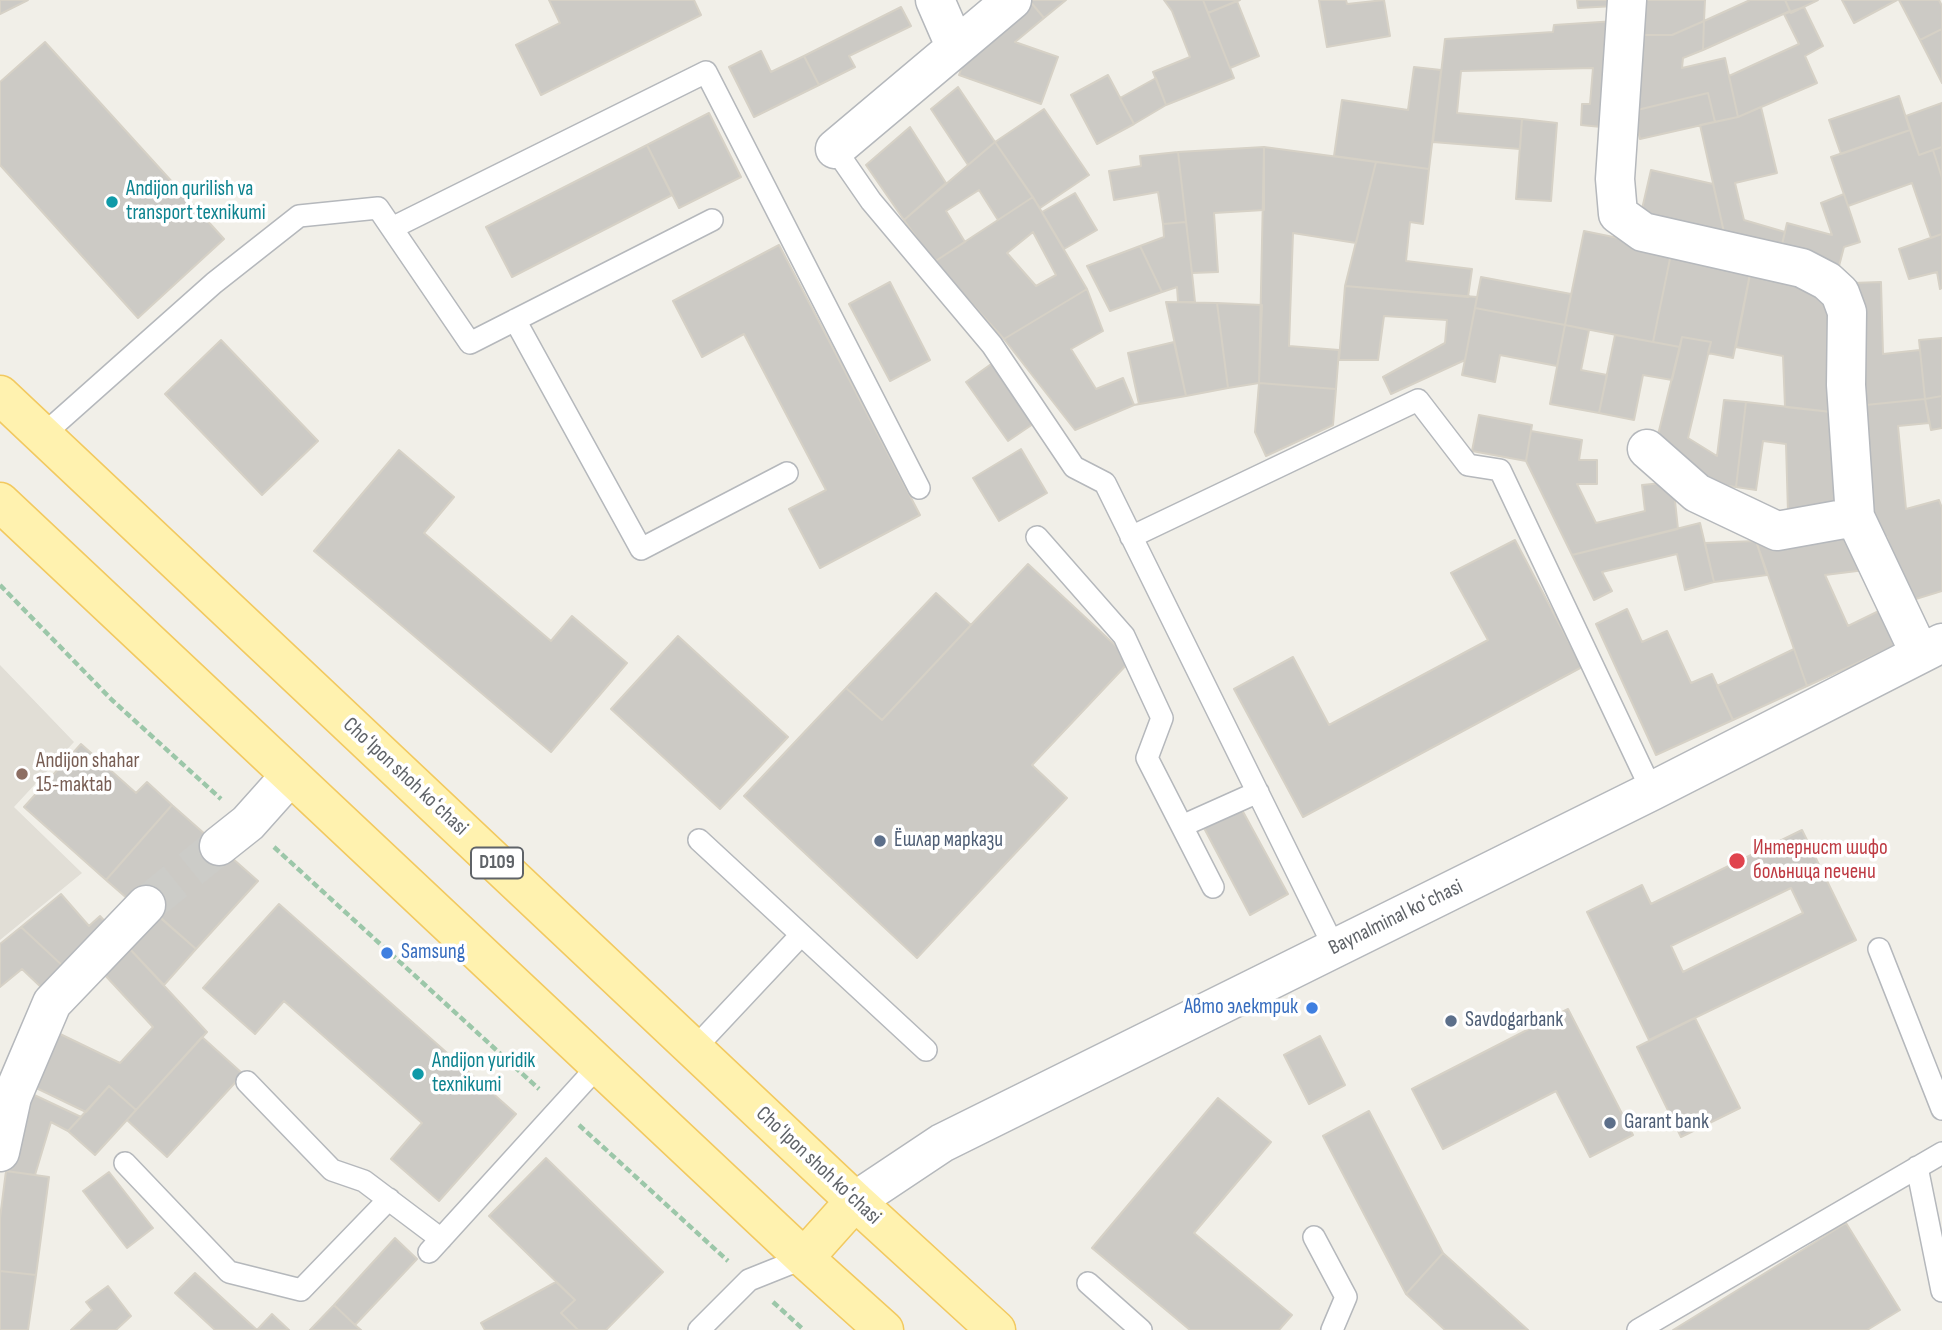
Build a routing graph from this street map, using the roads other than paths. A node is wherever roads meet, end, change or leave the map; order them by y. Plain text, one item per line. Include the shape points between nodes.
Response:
1 (935, 0) edge
2 (1012, 0) edge
3 (1627, 0) edge
4 (955, 46) junction
5 (835, 149) joint
6 (712, 220) dead end
7 (392, 228) junction
8 (515, 320) junction
9 (0, 395) edge
10 (43, 435) junction
11 (1647, 449) dead end
12 (787, 473) dead end
13 (919, 488) dead end
14 (0, 502) edge
15 (1855, 517) junction
16 (1037, 537) dead end
17 (1132, 537) junction
18 (1931, 648) edge
19 (290, 776) junction
20 (1652, 791) junction
21 (1258, 792) junction
22 (1182, 826) junction
23 (699, 841) dead end
24 (219, 846) tunnel mouth
25 (1213, 887) dead end
26 (146, 905) tunnel mouth
27 (801, 935) junction
28 (1335, 949) junction
29 (1879, 949) dead end
30 (694, 1049) junction
31 (926, 1050) dead end
32 (599, 1065) junction
33 (247, 1082) dead end
34 (1942, 1108) edge
35 (0, 1152) edge
36 (1942, 1153) edge
37 (125, 1163) dead end
38 (1917, 1167) junction
39 (388, 1199) junction
40 (856, 1201) junction
41 (1314, 1237) dead end
42 (804, 1258) junction
43 (1088, 1283) dead end
44 (1942, 1291) edge
45 (699, 1330) edge
46 (884, 1330) edge
47 (996, 1330) edge
48 (1141, 1330) edge
49 (1332, 1330) edge
50 (1638, 1330) edge

1 - 4 street
2 - 4 street
3 - 15 street via 1615,179 1618,214 1643,232 1802,268 1840,293 1847,312 1846,385
4 - 5 street
5 - 17 lane via 871,201 992,345 1074,467 1105,483
6 - 8 lane
7 - 8 lane via 470,343
7 - 10 lane via 378,208 299,216 214,283
7 - 13 lane via 706,72
8 - 12 lane via 641,548
9 - 10 main road, Choʻlpon shoh koʻchasi / D109
10 - 30 main road, Choʻlpon shoh koʻchasi / D109
11 - 15 street via 1697,493 1777,531
14 - 19 main road
15 - 18 street
16 - 22 lane via 1124,636 1162,718 1147,758
17 - 20 lane via 1418,400 1468,465 1500,470
17 - 21 lane
18 - 20 street, Baynalminal koʻchasi
19 - 24 street via 248,823
19 - 32 main road
20 - 28 street, Baynalminal koʻchasi
21 - 22 lane
21 - 28 lane
22 - 25 lane
23 - 27 lane
26 - 35 street via 52,1003 12,1097
27 - 30 lane
27 - 31 lane
28 - 40 street, Baynalminal koʻchasi via 942,1143
29 - 34 lane
30 - 40 main road, Choʻlpon shoh koʻchasi / D109
32 - 39 lane via 435,1245
32 - 42 main road
33 - 39 lane via 332,1170 364,1181
36 - 38 lane
37 - 39 lane via 229,1272 301,1290
38 - 44 lane
38 - 50 lane
40 - 42 main road
40 - 47 main road, Choʻlpon shoh koʻchasi / D109
41 - 49 lane via 1346,1297
42 - 45 lane via 749,1280
42 - 46 main road
43 - 48 lane

